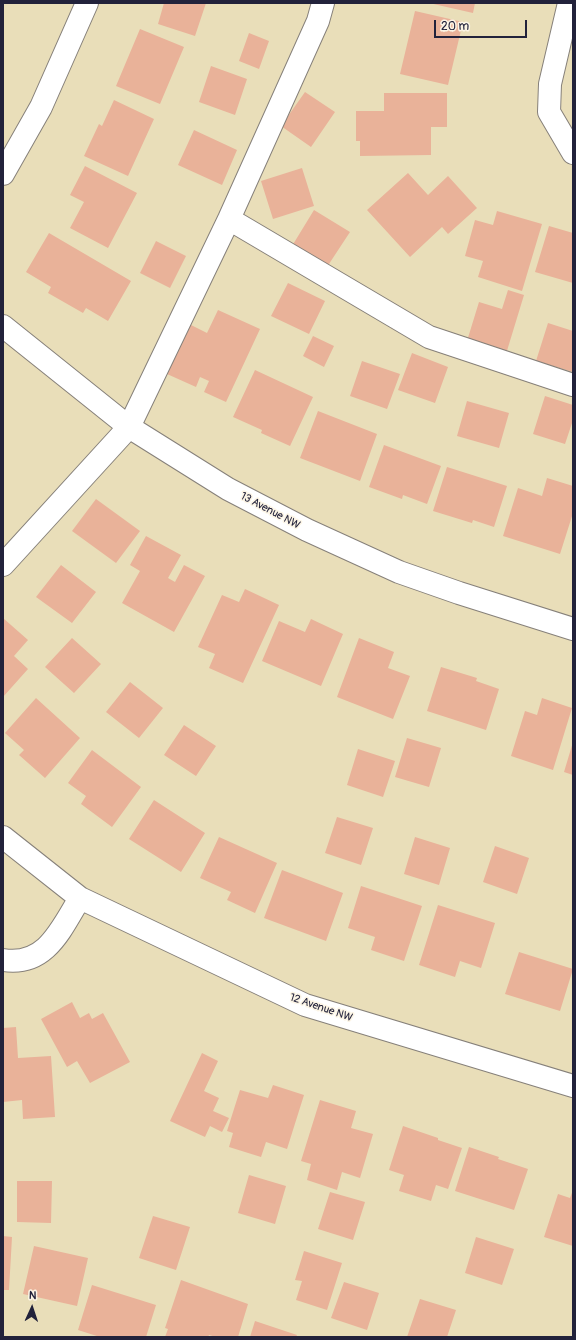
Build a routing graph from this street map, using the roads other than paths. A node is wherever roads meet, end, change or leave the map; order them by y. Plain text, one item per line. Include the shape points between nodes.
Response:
1 (87, 3) edge
2 (323, 3) edge
3 (569, 3) edge
4 (573, 153) edge
5 (3, 174) edge
6 (229, 219) junction
7 (3, 326) edge
8 (573, 385) edge
9 (129, 427) junction
10 (3, 565) edge
11 (573, 629) edge
12 (3, 837) edge
13 (80, 898) junction
14 (3, 960) edge
15 (573, 1086) edge

1 - 5 street via 41,107
2 - 6 street via 318,21
3 - 4 street via 550,84 549,112
6 - 8 street via 429,337
6 - 9 street
7 - 9 street, 13 Avenue NW
9 - 10 street
9 - 11 street, 13 Avenue NW via 228,489 399,572 459,594
12 - 13 street, 12 Avenue NW
13 - 14 street via 44,950 33,957
13 - 15 street, 12 Avenue NW via 305,1005

